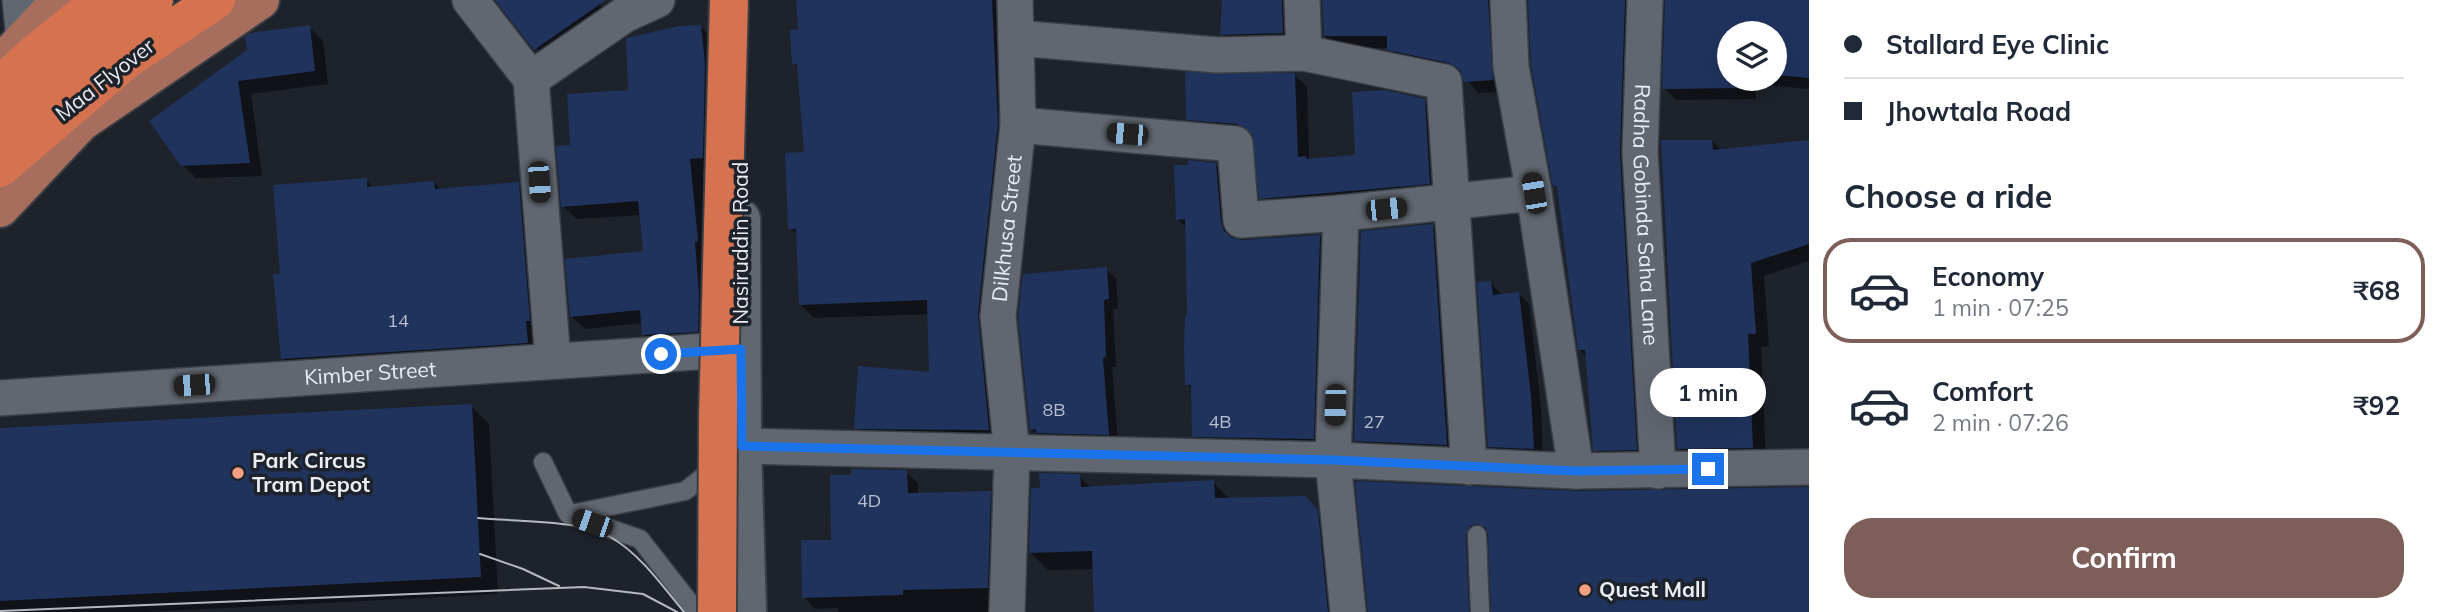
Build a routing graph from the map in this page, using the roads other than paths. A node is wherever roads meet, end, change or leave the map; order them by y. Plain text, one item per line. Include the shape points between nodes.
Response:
1 (20, 0) edge
2 (61, 0) edge
3 (102, 0) edge
4 (154, 0) edge
5 (216, 0) edge
6 (260, 0) edge
7 (471, 0) edge
8 (657, 0) edge
9 (729, 0) edge
10 (740, 0) edge
11 (1015, 0) edge
12 (1302, 0) edge
13 (1508, 0) edge
14 (1644, 0) edge
15 (1016, 38) junction
16 (12, 52) edge
17 (1304, 53) junction
18 (531, 79) junction
19 (0, 86) edge
20 (0, 124) edge
21 (1018, 125) junction
22 (0, 168) edge
23 (1534, 193) junction
24 (1453, 202) junction
25 (0, 208) edge
26 (1341, 213) junction
27 (741, 349) junction
28 (553, 361) junction
29 (0, 398) edge
30 (742, 446) junction
31 (1012, 454) junction
32 (1333, 460) junction
33 (543, 462) dead end
34 (1469, 467) junction
35 (1809, 467) edge
36 (1576, 471) junction
37 (1658, 471) junction
38 (568, 514) junction
39 (1478, 536) dead end
40 (697, 612) edge
41 (717, 612) edge
42 (747, 612) edge
43 (1007, 612) edge
44 (1348, 612) edge
45 (1480, 612) edge

1 - 16 street
2 - 16 main road
3 - 19 highway
4 - 20 highway, Maa Flyover via 77,55
5 - 22 highway, Maa Flyover via 126,60
6 - 25 main road via 81,122
7 - 18 street
8 - 18 street via 624,15
9 - 41 highway, bridge
10 - 27 main road, Nasiruddin Road
11 - 15 street, Dilkhusa Street
12 - 17 street
13 - 23 street via 1511,67
14 - 37 street, Radha Gobinda Saha Lane via 1640,152
15 - 17 street via 1217,55
15 - 21 street, Dilkhusa Street
17 - 24 street via 1444,82
18 - 28 street
21 - 26 street via 1236,144 1241,220
21 - 31 street, Dilkhusa Street via 998,316
23 - 24 street
23 - 36 street
24 - 26 street
24 - 34 street
26 - 32 street
27 - 28 street, Kimber Street
27 - 30 main road, Nasiruddin Road
28 - 29 street, Kimber Street
30 - 31 street
30 - 38 lane via 685,491
30 - 42 main road, Nasiruddin Road
31 - 32 street
31 - 43 street, Dilkhusa Street
32 - 34 street
32 - 44 street
33 - 38 lane
34 - 36 street
35 - 37 street
36 - 37 street
38 - 40 lane via 640,539
39 - 45 lane

